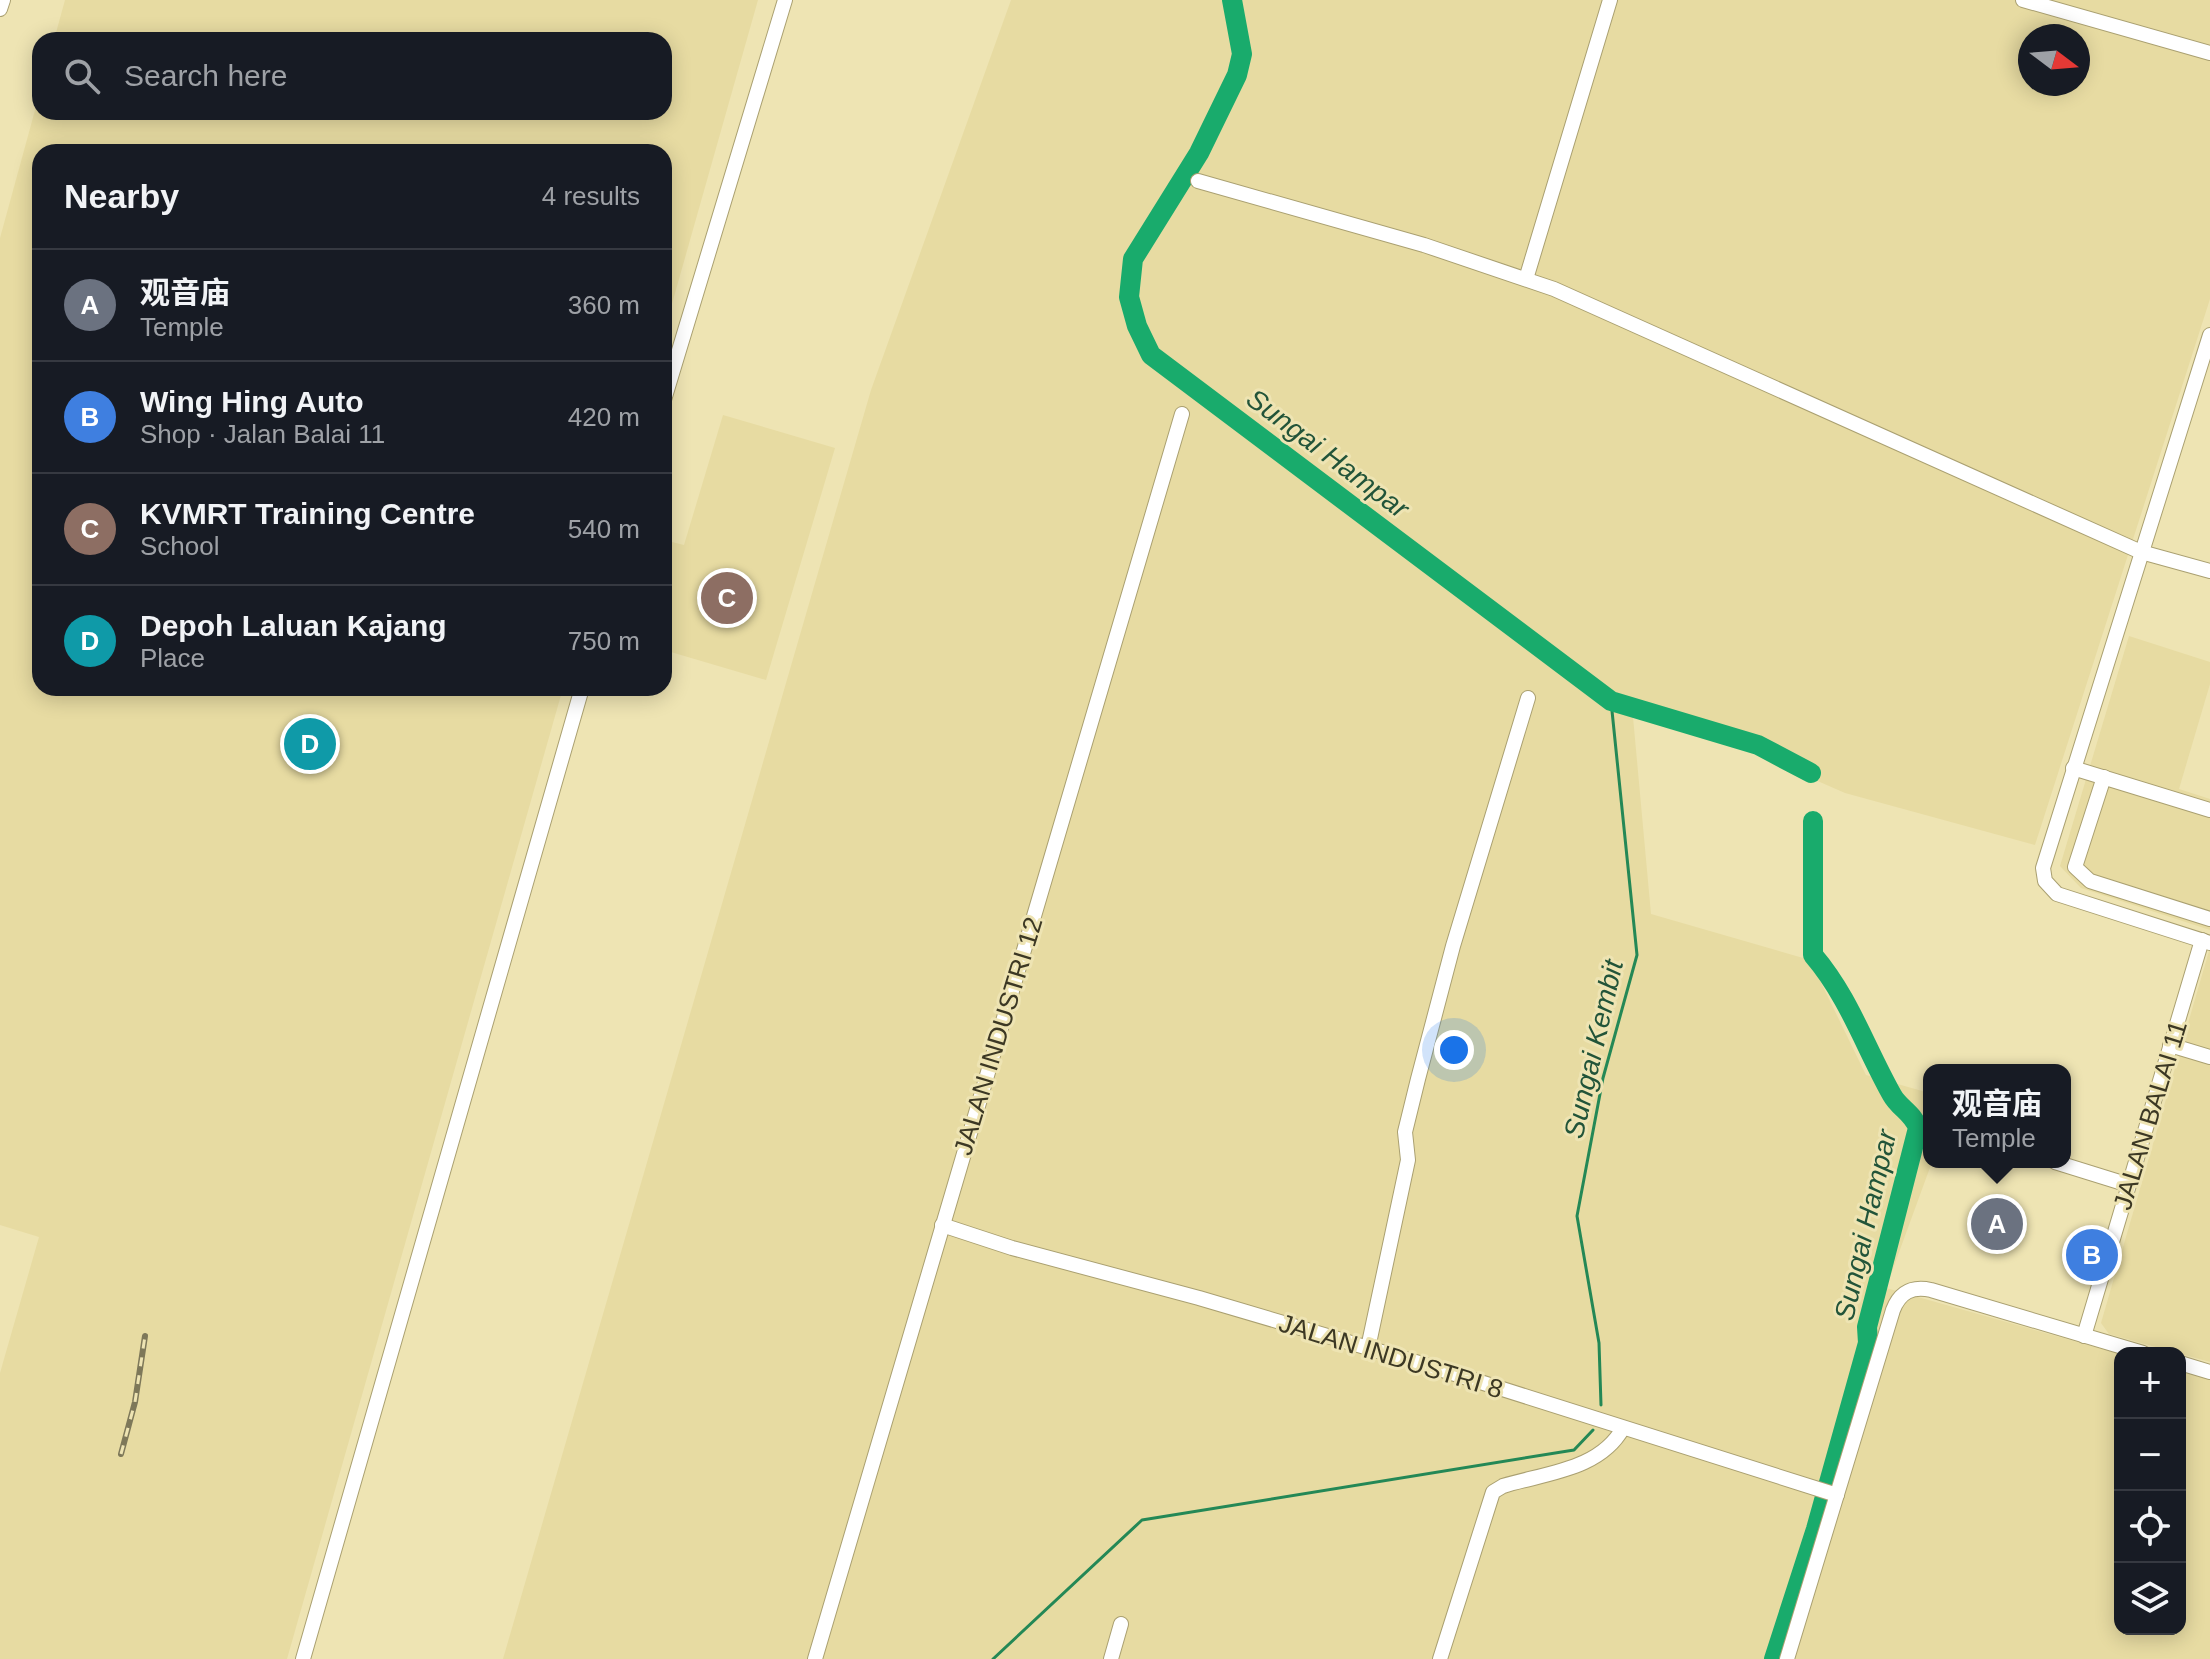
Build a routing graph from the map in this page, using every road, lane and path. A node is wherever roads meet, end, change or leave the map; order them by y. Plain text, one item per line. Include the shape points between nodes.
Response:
1 (3, 0) edge
2 (785, 0) edge
3 (1610, 0) edge
4 (2023, 0) edge
5 (0, 9) edge
6 (2210, 53) edge
7 (1198, 181) dead end
8 (1526, 279) junction
9 (2210, 335) edge
10 (672, 374) edge
11 (1182, 414) dead end
12 (2141, 552) junction
13 (2210, 571) edge
14 (580, 696) edge
15 (1528, 698) dead end
16 (2073, 768) junction
17 (2104, 777) junction
18 (2210, 810) edge
19 (2210, 919) edge
20 (2206, 941) edge
21 (2170, 1045) junction
22 (2210, 1057) edge
23 (2071, 1167) edge
24 (2129, 1185) junction
25 (942, 1225) junction
26 (2084, 1336) junction
27 (2122, 1347) edge
28 (1368, 1348) junction
29 (2186, 1365) edge
30 (2210, 1372) edge
31 (1623, 1428) junction
32 (1830, 1493) junction
33 (1121, 1624) dead end
34 (303, 1659) edge
35 (815, 1659) edge
36 (1111, 1659) edge
37 (1440, 1659) edge
38 (1787, 1659) edge

1 - 5 street
2 - 10 street
3 - 8 street
4 - 6 street
7 - 8 street
8 - 12 street
9 - 12 street
11 - 25 street, JALAN INDUSTRI 12
12 - 13 street
12 - 16 street
14 - 34 street
15 - 28 street via 1418,1079 1405,1132 1408,1160 1400,1205
16 - 17 street
16 - 20 street via 2045,858 2045,881 2057,894
17 - 18 street
17 - 19 street via 2075,867 2090,881
20 - 21 street, JALAN BALAI 11
21 - 22 street
21 - 24 street, JALAN BALAI 11
23 - 24 street
24 - 26 street, JALAN BALAI 11
25 - 28 street, JALAN INDUSTRI 8
25 - 35 street, JALAN INDUSTRI 12
26 - 27 street
26 - 32 street via 1931,1290 1907,1291 1893,1310
28 - 31 street, JALAN INDUSTRI 8
29 - 30 street
31 - 32 street, JALAN INDUSTRI 8
31 - 37 street via 1611,1447 1593,1460 1493,1492
32 - 38 street
33 - 36 street

